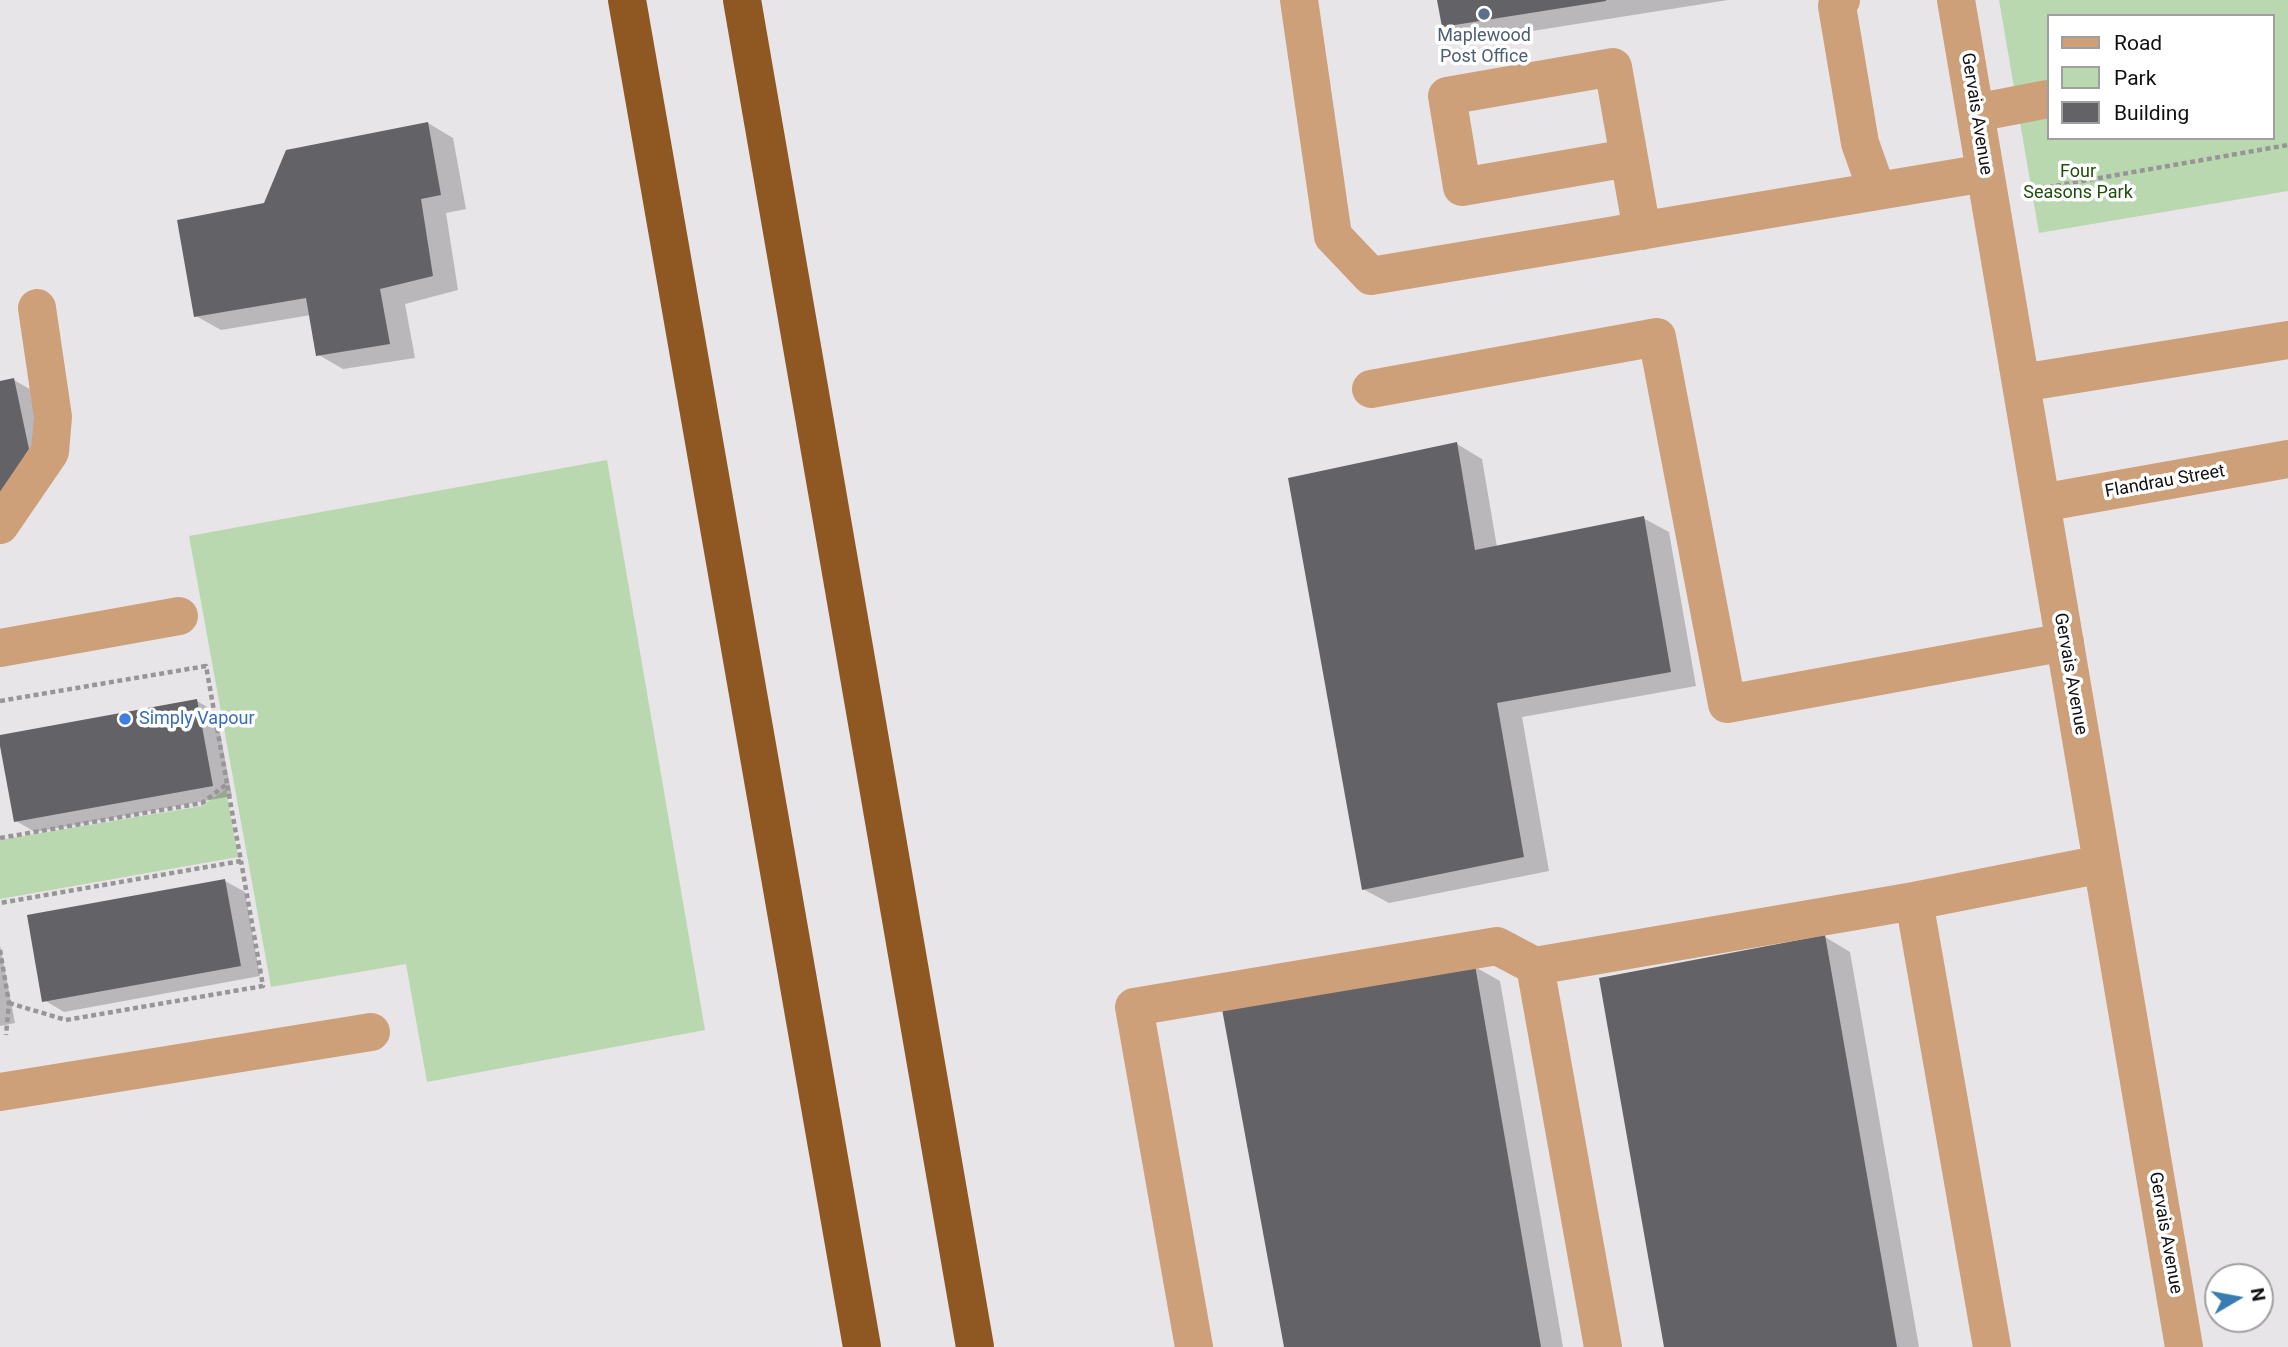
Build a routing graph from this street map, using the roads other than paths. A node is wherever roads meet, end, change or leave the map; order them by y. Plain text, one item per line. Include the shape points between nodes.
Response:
1 (627, 0) edge
2 (742, 0) edge
3 (1299, 0) edge
4 (1841, 0) edge
5 (1956, 0) edge
6 (2046, 99) edge
7 (1975, 113) junction
8 (1628, 158) junction
9 (1985, 173) junction
10 (1877, 191) junction
11 (1642, 231) junction
12 (37, 308) dead end
13 (2288, 340) edge
14 (2021, 383) junction
15 (1371, 389) dead end
16 (2288, 459) edge
17 (2041, 503) junction
18 (0, 525) edge
19 (179, 616) dead end
20 (2065, 642) junction
21 (0, 648) edge
22 (2102, 864) junction
23 (1914, 901) junction
24 (1535, 966) junction
25 (371, 1032) dead end
26 (0, 1091) edge
27 (862, 1347) edge
28 (975, 1347) edge
29 (1194, 1347) edge
30 (1603, 1347) edge
31 (1992, 1347) edge
32 (2184, 1347) edge

1 - 27 highway
2 - 28 highway
3 - 11 street via 1333,236 1371,276
4 - 10 street via 1837,6 1860,143
5 - 7 street, Gervais Avenue
6 - 7 street
7 - 9 street, Gervais Avenue
8 - 8 street via 1614,67 1447,96 1462,187
8 - 11 street
9 - 10 street
9 - 14 street, Gervais Avenue
10 - 11 street
12 - 18 street via 52,416 50,452
13 - 14 street
14 - 17 street, Gervais Avenue
15 - 20 street via 1657,337 1727,704
16 - 17 street, Flandrau Street
17 - 20 street, Gervais Avenue
19 - 21 street
20 - 22 street, Gervais Avenue
22 - 23 street
22 - 32 street, Gervais Avenue
23 - 24 street
23 - 31 street
24 - 29 street via 1497,946 1134,1007
24 - 30 street
25 - 26 street

